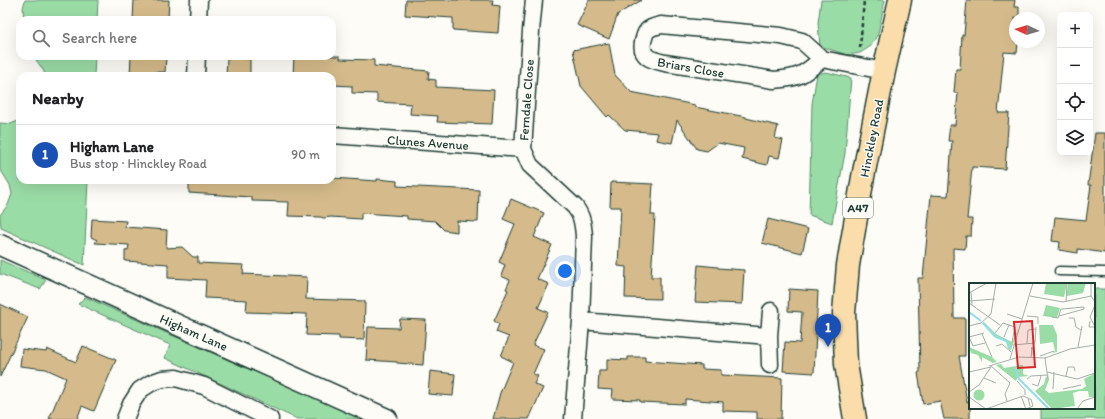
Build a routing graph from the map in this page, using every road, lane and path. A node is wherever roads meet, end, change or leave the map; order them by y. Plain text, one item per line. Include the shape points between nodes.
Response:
1 (199, 0) edge
2 (534, 0) edge
3 (864, 0) edge
4 (900, 0) edge
5 (198, 16) edge
6 (822, 59) junction
7 (197, 60) edge
8 (858, 66) junction
9 (884, 71) junction
10 (196, 72) edge
11 (336, 135) edge
12 (523, 149) junction
13 (0, 245) edge
14 (1059, 271) dead end
15 (1105, 272) edge
16 (771, 311) dead end
17 (581, 321) junction
18 (769, 336) junction
19 (770, 365) dead end
20 (125, 419) edge
21 (270, 419) edge
22 (387, 419) edge
23 (573, 419) edge
24 (855, 419) edge

1 - 5 street
2 - 12 street, Ferndale Close
3 - 8 path
4 - 9 main road, Hinckley Road / A47
6 - 6 street, Briars Close via 806,73 791,79 774,80 652,60 645,55 642,47 648,30 660,25 781,36 802,41
6 - 8 street
7 - 10 street
8 - 9 street
9 - 24 main road, Hinckley Road / A47 via 849,258 845,305 846,364
11 - 12 street, Clunes Avenue
12 - 17 street, Ferndale Close via 530,164 575,206 580,214 584,236
13 - 22 street, Higham Lane
14 - 15 lane
16 - 18 street
17 - 18 street
17 - 23 street, Ferndale Close
18 - 19 street
20 - 21 street via 140,390 150,383 176,378 204,386

